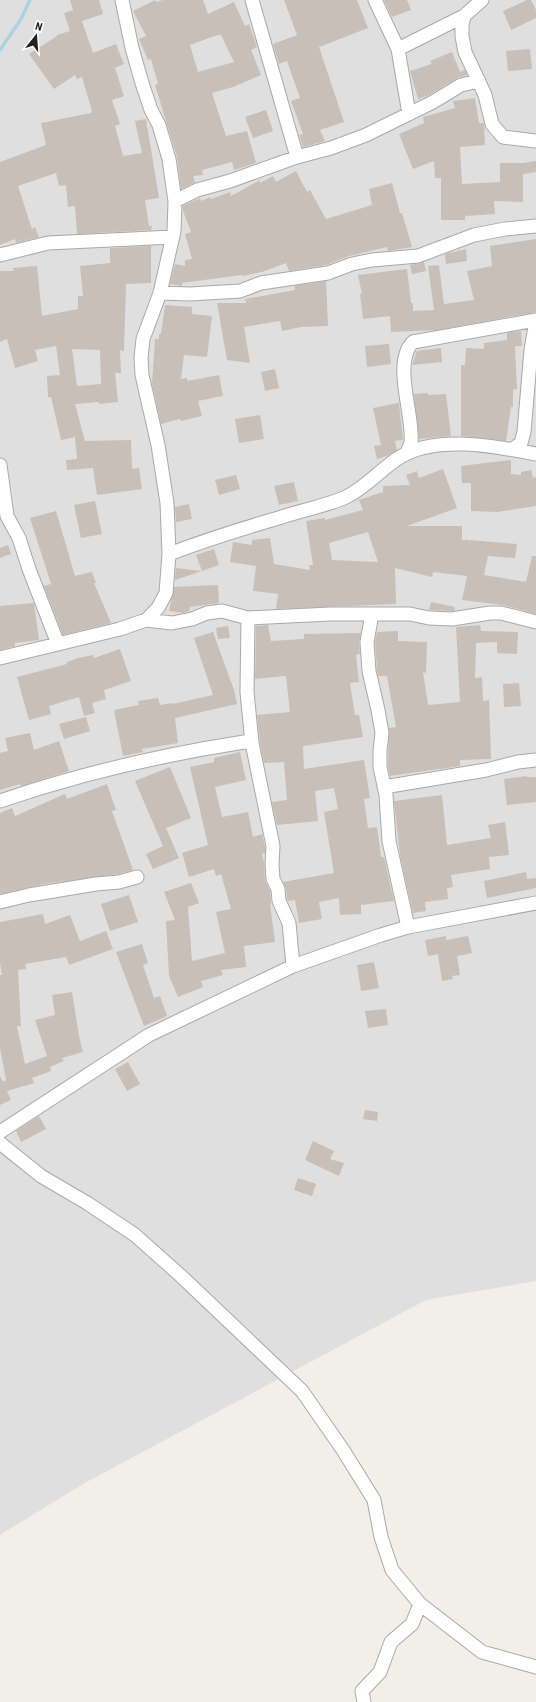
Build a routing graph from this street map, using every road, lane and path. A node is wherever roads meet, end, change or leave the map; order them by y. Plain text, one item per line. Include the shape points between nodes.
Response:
1 (122, 0) edge
2 (252, 0) edge
3 (375, 0) edge
4 (482, 0) edge
5 (464, 16) junction
6 (398, 49) junction
7 (479, 81) junction
8 (409, 114) junction
9 (536, 141) edge
10 (297, 157) junction
11 (175, 201) junction
12 (536, 226) edge
13 (173, 237) junction
14 (0, 255) edge
15 (160, 293) junction
16 (536, 321) edge
17 (513, 449) junction
18 (407, 453) junction
19 (536, 454) edge
20 (0, 465) edge
21 (169, 554) junction
22 (372, 614) junction
23 (248, 618) junction
24 (146, 620) junction
25 (536, 622) edge
26 (58, 644) junction
27 (0, 658) edge
28 (252, 743) junction
29 (536, 760) edge
30 (384, 787) junction
31 (0, 801) edge
32 (137, 877) dead end
33 (0, 902) edge
34 (536, 904) edge
35 (408, 927) junction
36 (293, 966) junction
37 (0, 1132) edge
38 (0, 1143) edge
39 (420, 1604) junction
40 (536, 1667) edge
41 (364, 1702) edge

1 - 11 street via 142,82 169,158
2 - 10 street
3 - 6 street
4 - 5 street
5 - 6 street
5 - 7 street via 462,25 465,52
6 - 8 street
7 - 8 street via 462,85
7 - 9 street via 492,124 498,132 503,137
8 - 10 street via 366,135
10 - 11 street via 197,190
11 - 13 street
12 - 15 street via 474,235 418,256 359,262 328,273 261,283 240,290 190,294
13 - 14 street via 48,243
13 - 15 street
15 - 21 street via 143,339 141,358 142,375 166,495
16 - 17 street via 524,432 521,443
16 - 18 street via 413,342 410,345 405,368 411,435
17 - 18 street via 456,444
17 - 19 street
18 - 21 street via 364,486 345,497 218,536
20 - 26 street via 7,516 20,538
21 - 24 street via 166,593 158,608
22 - 23 street
22 - 25 street via 410,614 452,619 501,613
22 - 30 street via 367,642 369,671 382,734 380,767
23 - 24 street via 222,611 172,622
23 - 28 street via 247,692
24 - 26 street
26 - 27 street
28 - 31 street via 188,751 76,778
28 - 36 street via 273,846 273,879 289,923
29 - 30 street
30 - 35 street via 389,841
32 - 33 street via 119,882 36,893
34 - 35 street
35 - 36 street
36 - 37 street via 149,1034
38 - 39 street via 41,1176 135,1234 302,1391 374,1500 380,1537 392,1570
39 - 40 street via 482,1652
39 - 41 street via 412,1624 390,1642 380,1672 362,1691

